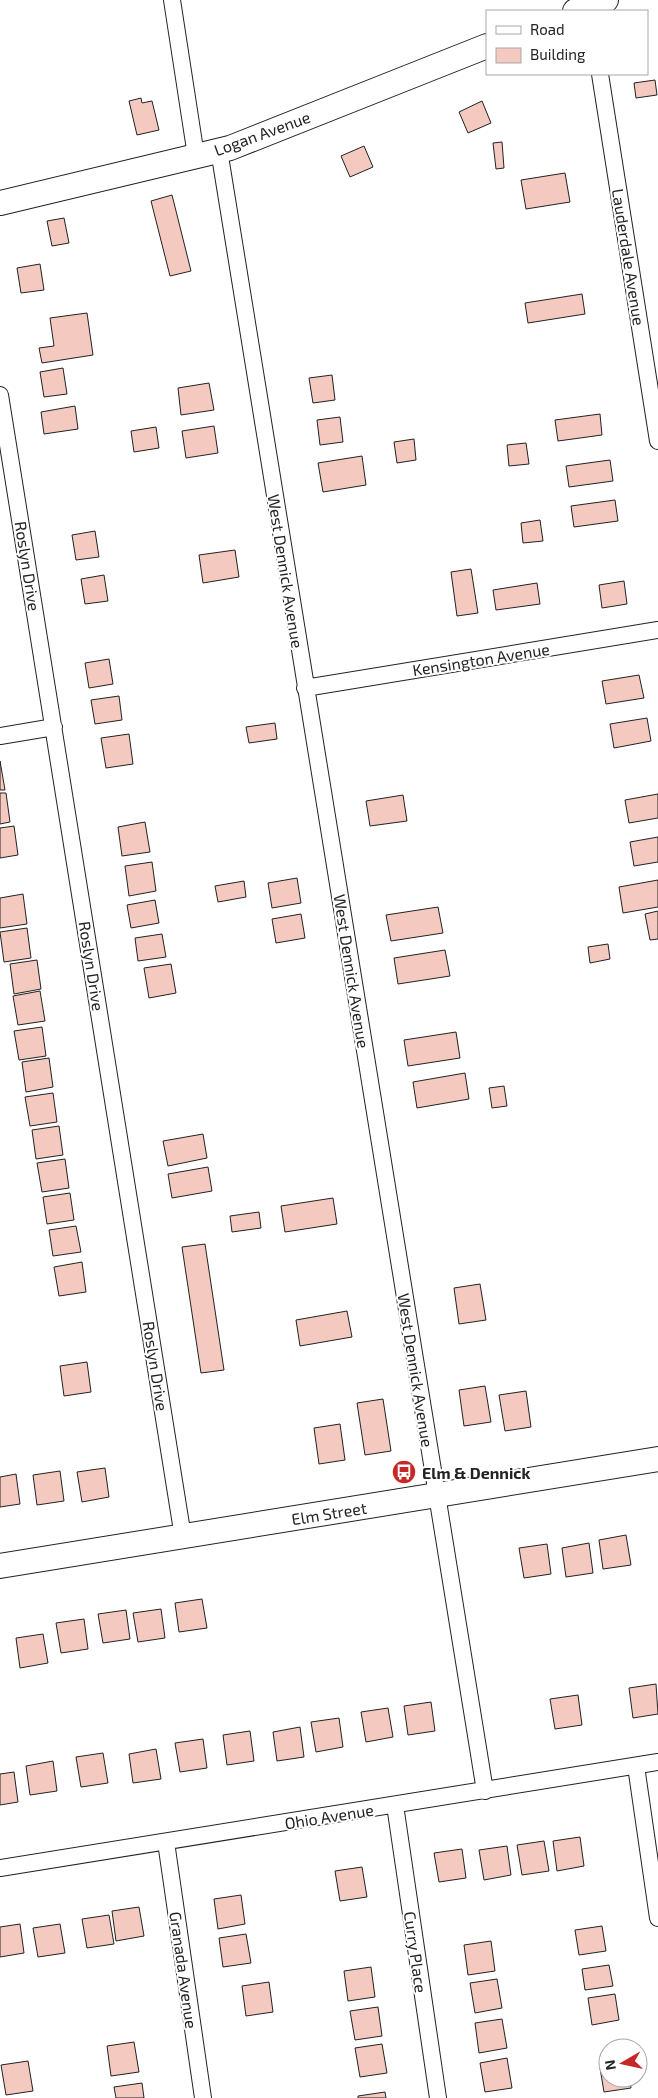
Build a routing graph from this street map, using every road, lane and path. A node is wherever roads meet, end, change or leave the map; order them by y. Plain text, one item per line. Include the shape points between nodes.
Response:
1 (172, 0) edge
2 (486, 46) edge
3 (600, 75) edge
4 (219, 150) junction
5 (196, 156) junction
6 (0, 203) edge
7 (0, 395) edge
8 (658, 441) edge
9 (658, 630) edge
10 (305, 688) junction
11 (54, 727) junction
12 (0, 736) edge
13 (658, 1460) edge
14 (436, 1495) junction
15 (183, 1537) junction
16 (0, 1566) edge
17 (658, 1762) edge
18 (636, 1766) junction
19 (484, 1791) junction
20 (395, 1805) junction
21 (166, 1842) junction
22 (0, 1868) edge
23 (658, 1918) edge
24 (203, 2098) edge
25 (438, 2098) edge

1 - 5 street
2 - 4 street, Logan Avenue
3 - 8 street, Lauderdale Avenue
4 - 5 street, Logan Avenue
4 - 10 street, West Dennick Avenue
5 - 6 street, Logan Avenue
7 - 11 street, Roslyn Drive
9 - 10 street, Kensington Avenue
10 - 14 street, West Dennick Avenue
11 - 12 street
11 - 15 street, Roslyn Drive
13 - 14 street, Elm Street
14 - 15 street, Elm Street
14 - 19 street, West Dennick Avenue
15 - 16 street, Elm Street
17 - 18 street, Ohio Avenue
18 - 19 street, Ohio Avenue
18 - 23 street
19 - 20 street, Ohio Avenue
20 - 21 street, Ohio Avenue
20 - 25 street, Curry Place
21 - 22 street, Ohio Avenue
21 - 24 street, Granada Avenue

